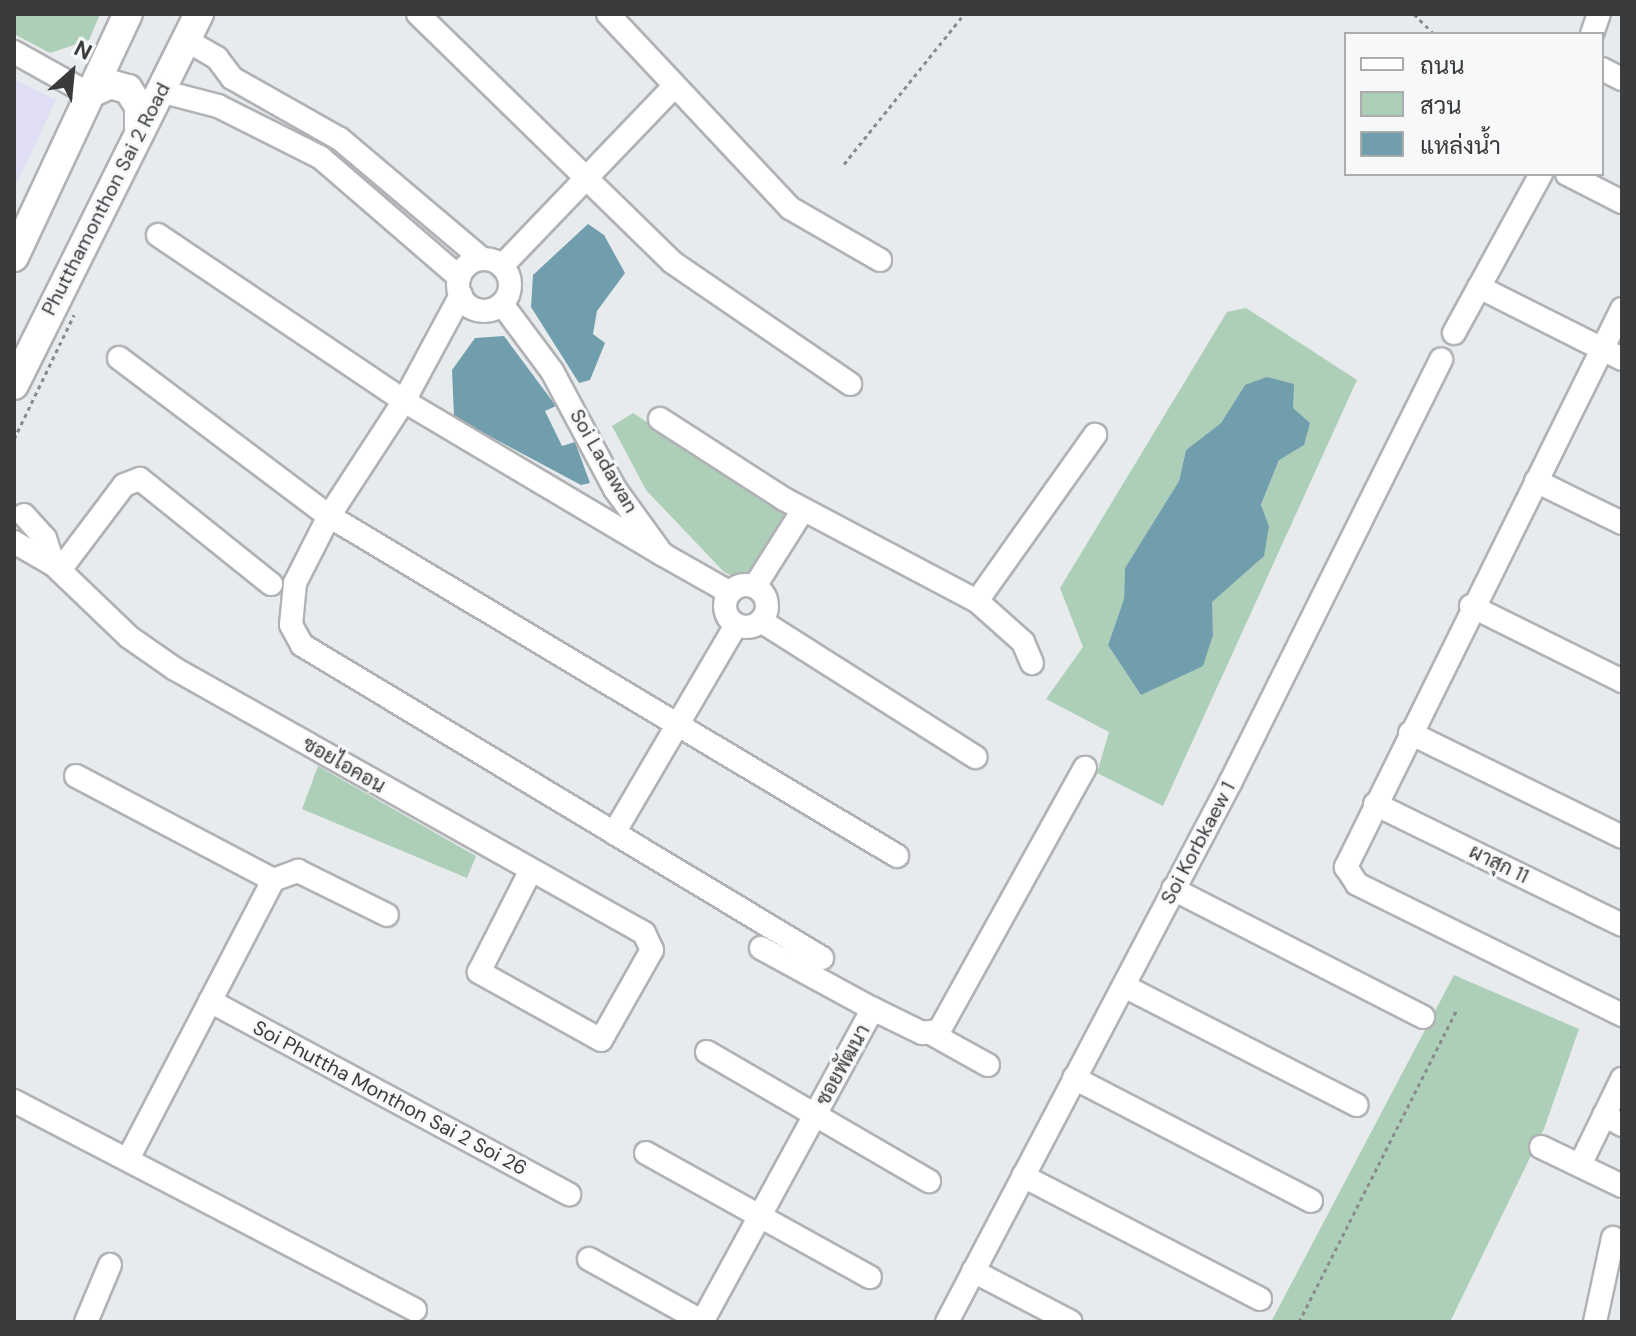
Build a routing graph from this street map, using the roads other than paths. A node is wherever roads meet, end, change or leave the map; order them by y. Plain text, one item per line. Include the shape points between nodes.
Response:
1 (128, 14) edge
2 (199, 14) edge
3 (418, 14) edge
4 (608, 14) edge
5 (186, 40) junction
6 (14, 52) edge
7 (1604, 70) edge
8 (232, 78) junction
9 (1622, 79) edge
10 (672, 89) junction
11 (160, 91) junction
12 (89, 94) junction
13 (218, 106) junction
14 (139, 131) junction
15 (582, 176) junction
16 (1540, 176) edge
17 (1571, 176) edge
18 (1622, 202) edge
19 (158, 235) dead end
20 (14, 257) edge
21 (880, 260) dead end
22 (492, 263) junction
23 (460, 286) junction
24 (1479, 287) junction
25 (502, 304) junction
26 (1622, 309) edge
27 (1454, 333) dead end
28 (1612, 354) edge
29 (119, 358) dead end
30 (1441, 359) dead end
31 (850, 384) dead end
32 (14, 385) edge
33 (404, 401) junction
34 (660, 419) dead end
35 (1095, 435) dead end
36 (1536, 481) junction
37 (803, 510) junction
38 (24, 515) dead end
39 (329, 516) junction
40 (1622, 523) edge
41 (14, 542) edge
42 (662, 554) junction
43 (57, 568) junction
44 (271, 584) dead end
45 (755, 586) junction
46 (729, 592) junction
47 (977, 601) junction
48 (1471, 606) junction
49 (761, 621) junction
50 (736, 625) junction
51 (1032, 663) dead end
52 (1622, 681) edge
53 (681, 727) junction
54 (1410, 733) junction
55 (975, 757) dead end
56 (1085, 768) dead end
57 (76, 776) dead end
58 (1375, 804) junction
59 (614, 833) junction
60 (1622, 837) edge
61 (897, 856) dead end
62 (530, 872) junction
63 (273, 880) junction
64 (1173, 889) junction
65 (387, 915) dead end
66 (1622, 925) edge
67 (761, 948) dead end
68 (822, 958) dead end
69 (1126, 987) junction
70 (210, 1001) junction
71 (873, 1009) junction
72 (1622, 1015) edge
73 (1423, 1017) dead end
74 (932, 1034) junction
75 (707, 1052) dead end
76 (988, 1065) dead end
77 (1074, 1078) junction
78 (1622, 1079) edge
79 (14, 1101) edge
80 (1357, 1105) dead end
81 (816, 1114) junction
82 (1613, 1120) edge
83 (1541, 1147) dead end
84 (646, 1153) dead end
85 (128, 1159) junction
86 (1580, 1165) junction
87 (1023, 1176) junction
88 (929, 1181) dead end
89 (1622, 1186) edge
90 (569, 1194) dead end
91 (1311, 1201) dead end
92 (760, 1215) junction
93 (1613, 1238) dead end
94 (589, 1259) dead end
95 (110, 1265) dead end
96 (973, 1271) junction
97 (870, 1277) dead end
98 (1260, 1299) dead end
99 (415, 1310) dead end
100 (86, 1322) edge
101 (702, 1322) edge
102 (947, 1322) edge
103 (1071, 1322) edge
104 (1595, 1322) edge

1 - 12 main road
2 - 5 main road, Phutthamonthon Sai 2 Road
3 - 15 street
4 - 10 street
5 - 8 street via 217,58
5 - 11 main road, Phutthamonthon Sai 2 Road
6 - 12 street
7 - 9 street
8 - 13 street
8 - 22 street via 340,139
10 - 15 street
10 - 21 street via 810,225
11 - 13 street
11 - 14 main road, Phutthamonthon Sai 2 Road
12 - 14 main road via 110,84 128,89 139,106
12 - 20 main road
13 - 23 street via 320,157
14 - 32 main road, Phutthamonthon Sai 2 Road
15 - 22 street
15 - 31 street via 672,262
16 - 24 street
17 - 18 street
19 - 33 street
22 - 23 street
22 - 25 street via 510,285
23 - 25 street via 483,311
23 - 33 street
24 - 27 street
24 - 28 street
25 - 42 street, Soi Ladawan via 552,371 615,489
26 - 28 street
28 - 36 street
29 - 39 street
30 - 64 street, Soi Korbkaew 1
33 - 39 street
33 - 42 street
34 - 37 street
35 - 47 street
36 - 40 street
36 - 48 street
37 - 45 street
37 - 47 street
38 - 43 street, ซอยไอคอน via 45,538
39 - 53 street
39 - 59 street via 289,606 302,645
41 - 43 street, ซอยไอคอน
42 - 46 street, Soi Ladawan
43 - 44 street via 124,485 140,479
43 - 62 street, ซอยไอคอน via 175,669
45 - 46 street
45 - 49 street via 767,600
46 - 50 street via 724,606
47 - 51 street via 1023,642
48 - 52 street
48 - 54 street
49 - 50 street
49 - 55 street
50 - 53 street
53 - 59 street
53 - 61 street
54 - 58 street
54 - 60 street
56 - 74 street
57 - 63 street
58 - 66 street, ผาสุก 11
58 - 72 street via 1346,867 1357,884
59 - 68 street
62 - 62 street, ซอยไอคอน via 651,943 601,1040 484,979 479,961
63 - 65 street via 298,871
63 - 70 street
64 - 69 street, Soi Korbkaew 1
64 - 73 street
67 - 71 street
69 - 77 street, Soi Korbkaew 1
69 - 80 street
70 - 85 street
70 - 90 street, Soi Phuttha Monthon Sai 2 Soi 26
71 - 74 street, ซอยพัฒนา
71 - 81 street, ซอยพัฒนา
74 - 76 street, ซอยพัฒนา
75 - 81 street
77 - 87 street, Soi Korbkaew 1
77 - 91 street
78 - 82 street
79 - 85 street
81 - 88 street
81 - 92 street, ซอยพัฒนา
82 - 86 street
83 - 86 street
84 - 92 street
85 - 99 street
86 - 89 street
87 - 96 street, Soi Korbkaew 1
87 - 98 street
92 - 97 street
92 - 101 street, ซอยพัฒนา
93 - 104 street
94 - 101 street
95 - 100 street
96 - 102 street, Soi Korbkaew 1
96 - 103 street

